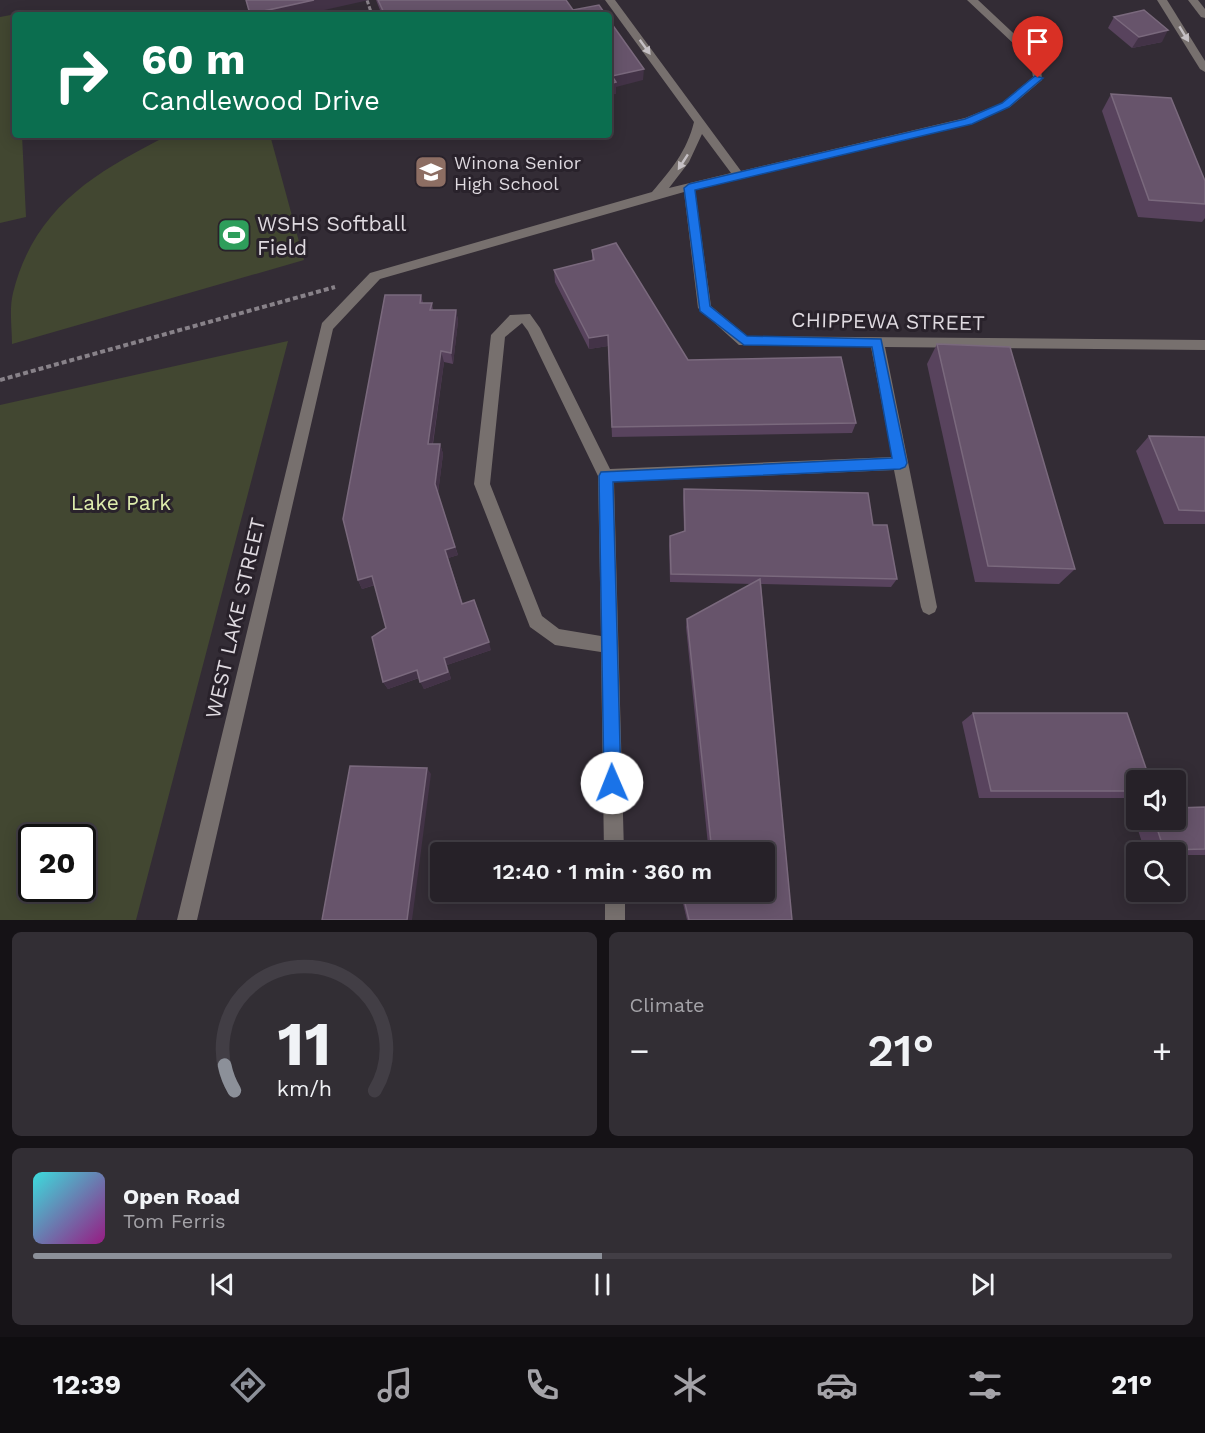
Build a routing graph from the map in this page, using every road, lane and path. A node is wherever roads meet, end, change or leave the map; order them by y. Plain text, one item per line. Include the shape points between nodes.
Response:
1 (610, 0) edge
2 (972, 0) edge
3 (1162, 0) edge
4 (1193, 0) edge
5 (1205, 15) edge
6 (1201, 55) edge
7 (1205, 69) edge
8 (699, 122) junction
9 (416, 138) edge
10 (417, 141) dead end
11 (739, 176) junction
12 (689, 188) junction
13 (656, 195) junction
14 (375, 276) junction
15 (877, 343) junction
16 (1205, 345) edge
17 (0, 380) edge
18 (900, 463) junction
19 (606, 476) junction
20 (929, 607) dead end
21 (610, 645) junction
22 (614, 842) edge
23 (615, 902) edge
24 (187, 920) edge
25 (615, 920) edge

1 -> 8 street
2 - 11 street via 1035,58 1038,78 1006,105 968,122
3 -> 6 street
4 - 5 street
6 - 7 street
8 - 11 street
8 -> 13 street via 696,141 681,167
9 - 10 path
11 - 12 street
12 - 13 street
12 - 15 street, CHIPPEWA STREET via 705,308 744,341
13 - 14 street
14 - 17 path
14 - 24 street, WEST LAKE STREET via 327,327
15 - 16 street, CHIPPEWA STREET
15 - 18 street
18 - 19 street
18 - 20 street
19 - 21 street
19 - 21 street via 533,328 525,318 515,319 498,335 482,484 536,621 555,637
21 - 22 street
23 - 25 street

